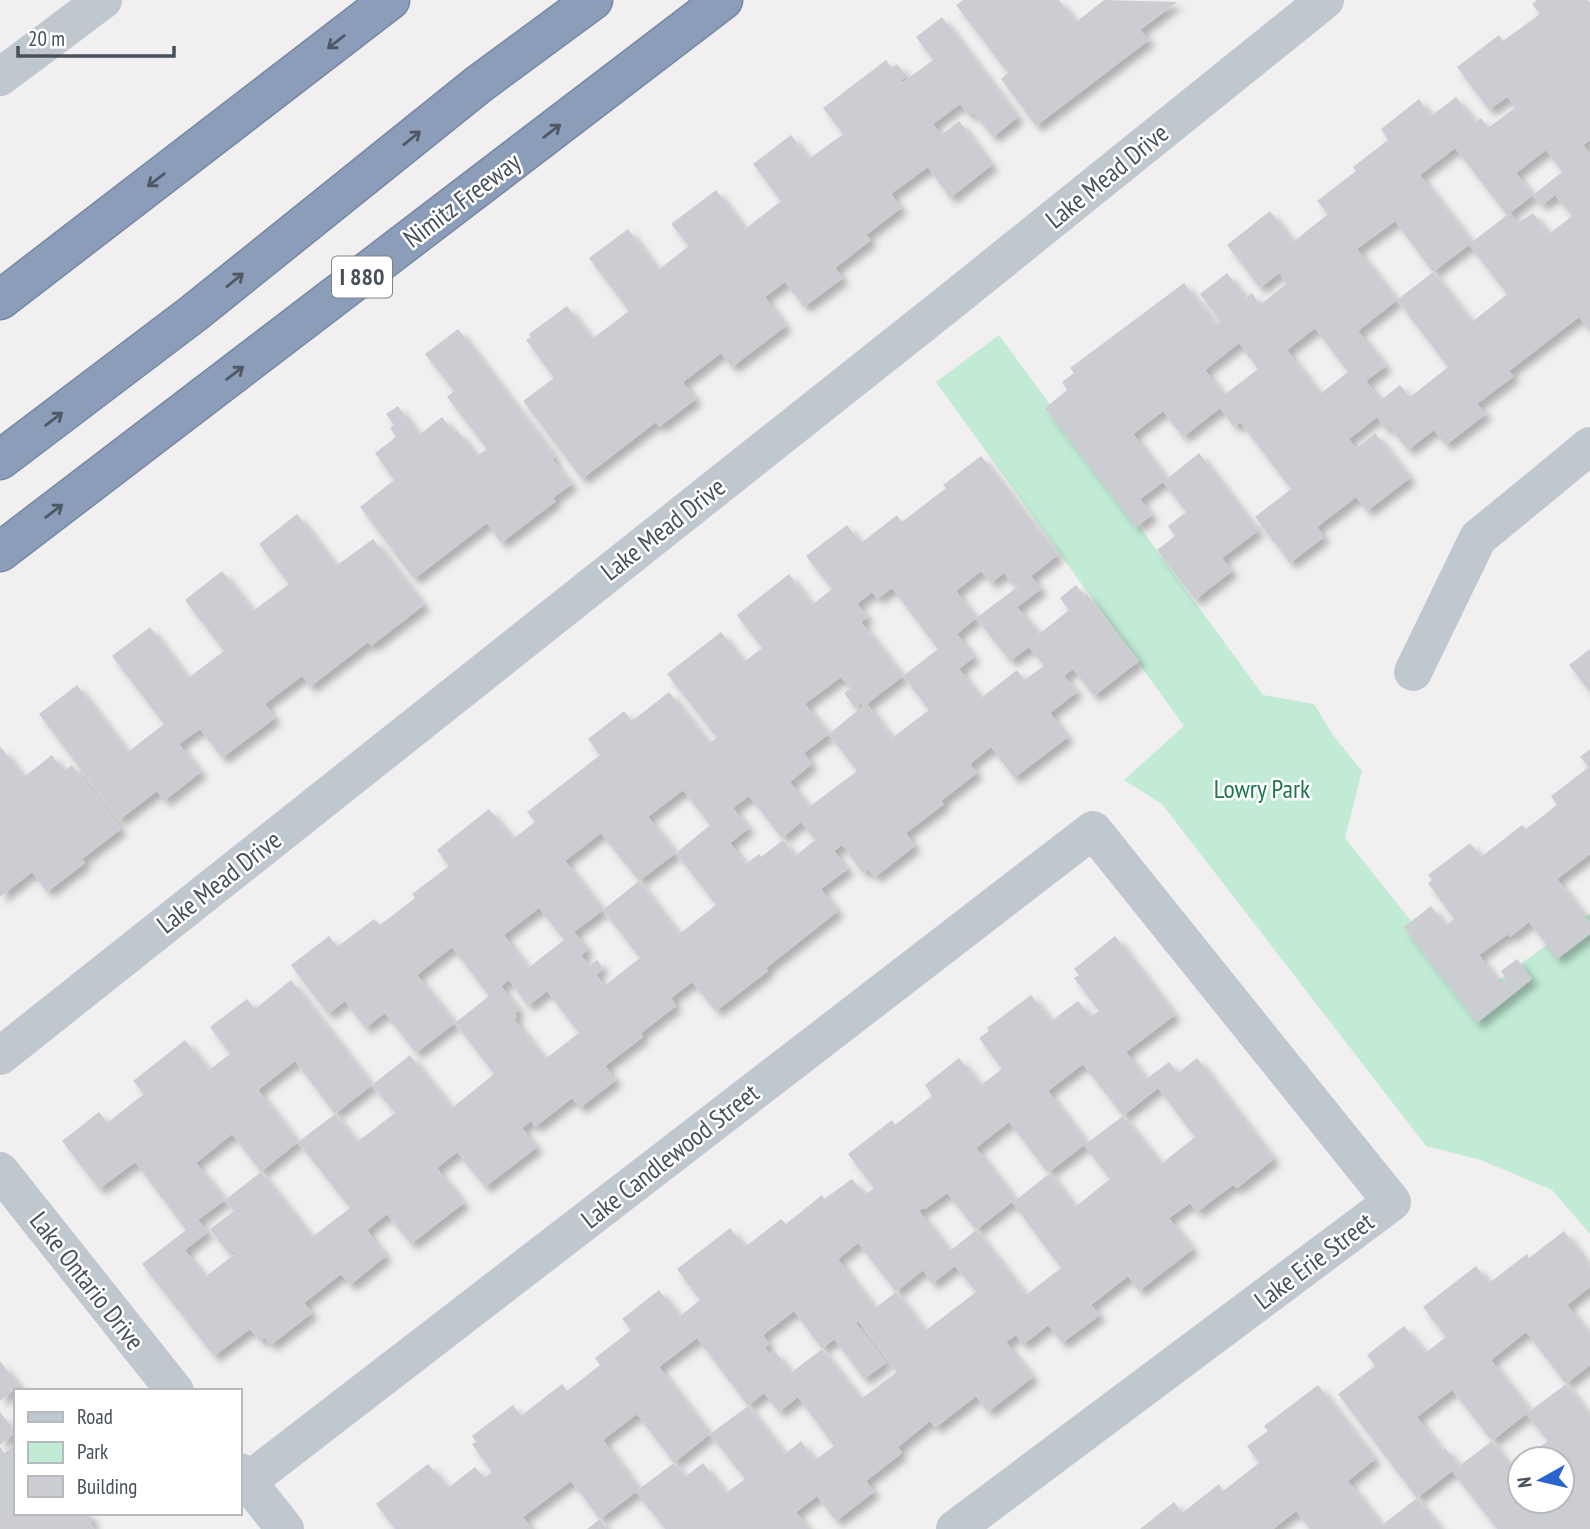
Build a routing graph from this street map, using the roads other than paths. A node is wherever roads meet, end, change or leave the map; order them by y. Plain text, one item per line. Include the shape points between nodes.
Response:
1 (390, 0) edge
2 (593, 0) edge
3 (723, 0) edge
4 (1325, 0) edge
5 (100, 1) edge
6 (0, 77) edge
7 (0, 300) edge
8 (1590, 446) edge
9 (0, 460) edge
10 (0, 552) edge
11 (1413, 672) dead end
12 (1093, 830) joint
13 (0, 1056) edge
14 (0, 1171) edge
15 (173, 1389) edge
16 (243, 1477) edge
17 (285, 1529) edge
18 (955, 1529) edge

1 -> 7 highway
9 -> 2 highway
10 -> 3 highway, Nimitz Freeway / I 880
4 - 13 street, Lake Mead Drive
5 - 6 street
8 - 11 street via 1478,538
12 - 16 street, Lake Candlewood Street
12 - 18 street, Lake Erie Street via 1392,1202
14 - 15 street, Lake Ontario Drive
16 - 17 street

